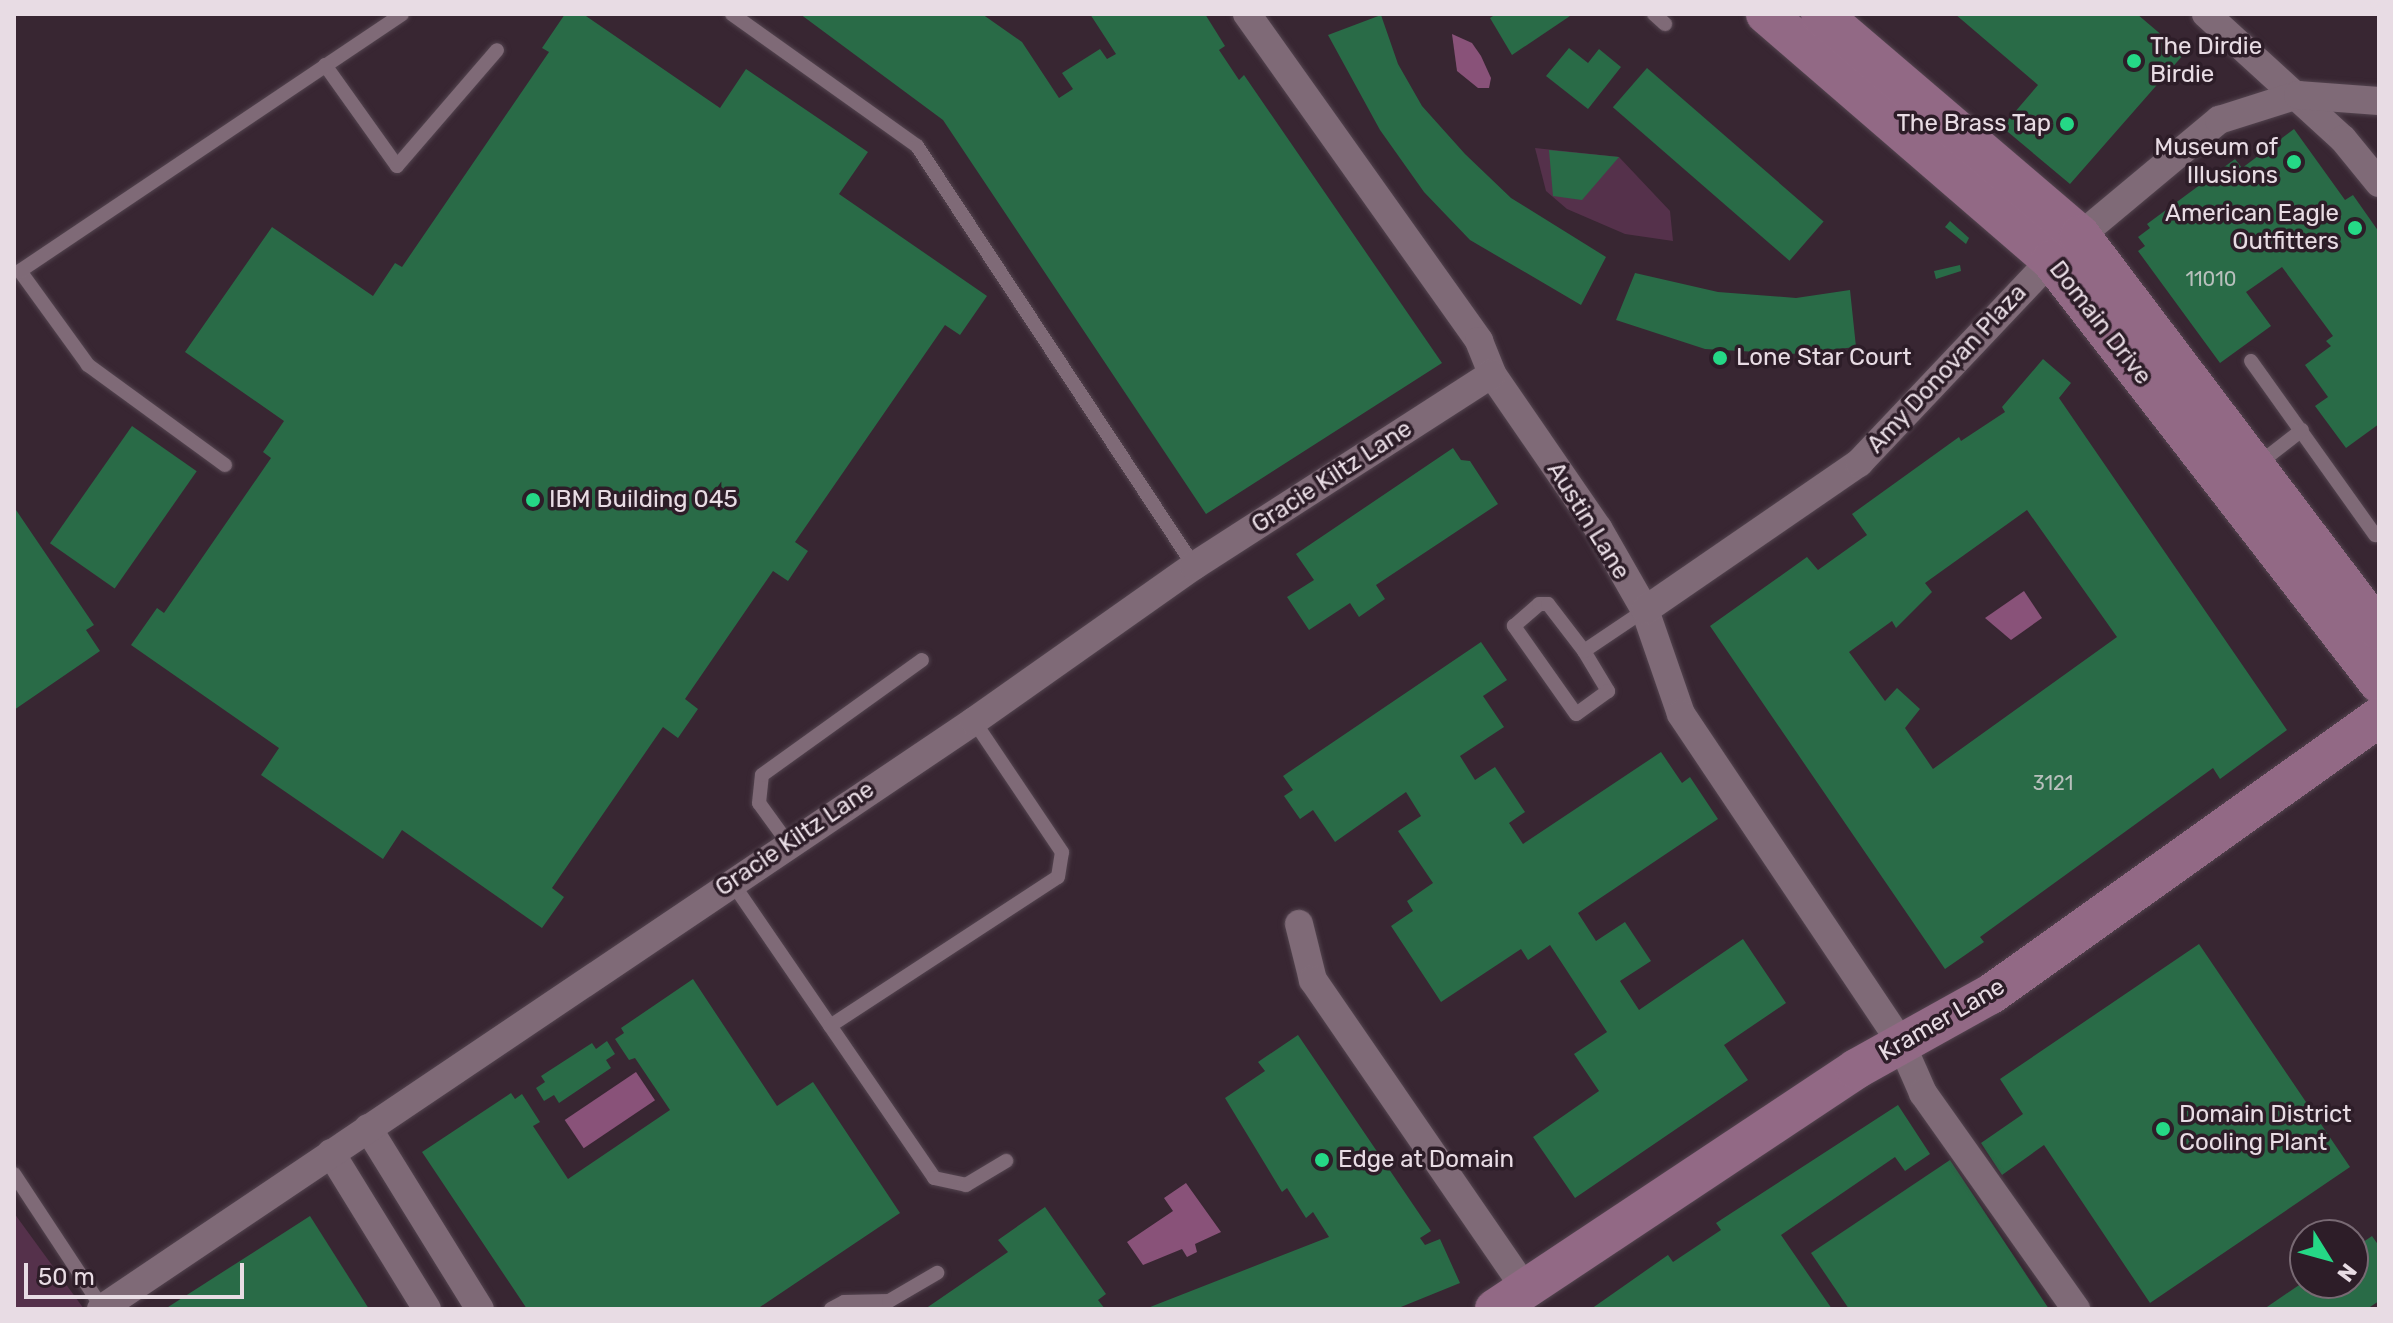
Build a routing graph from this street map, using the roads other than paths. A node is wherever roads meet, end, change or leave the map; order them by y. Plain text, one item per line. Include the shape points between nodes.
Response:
1 (402, 14) edge
2 (732, 14) edge
3 (1247, 14) edge
4 (1766, 14) edge
5 (1821, 14) edge
6 (2206, 14) edge
7 (497, 50) dead end
8 (325, 65) junction
9 (2298, 95) junction
10 (2379, 101) edge
11 (2379, 183) edge
12 (2065, 247) junction
13 (16, 270) edge
14 (2251, 361) dead end
15 (1492, 374) junction
16 (2302, 430) junction
17 (225, 465) dead end
18 (2256, 466) junction
19 (2375, 535) dead end
20 (1194, 566) junction
21 (1645, 610) junction
22 (2379, 630) edge
23 (1584, 651) junction
24 (922, 660) dead end
25 (2379, 683) edge
26 (2379, 717) edge
27 (974, 721) junction
28 (788, 843) junction
29 (731, 881) junction
30 (1299, 924) dead end
31 (830, 1026) junction
32 (1901, 1043) junction
33 (368, 1128) junction
34 (331, 1153) junction
35 (1006, 1161) dead end
36 (14, 1174) edge
37 (937, 1273) dead end
38 (1518, 1303) edge
39 (102, 1309) edge
40 (427, 1309) edge
41 (480, 1309) edge
42 (831, 1309) edge
43 (2076, 1309) edge

1 - 8 lane
2 - 20 lane via 917,146
3 - 15 street, Austin Lane via 1479,341
4 - 12 street, Domain Drive
5 - 12 street, Domain Drive
6 - 9 street
7 - 8 lane via 397,166
8 - 13 lane
9 - 10 street, Amy Donovan Plaza
9 - 11 street
9 - 12 street, Amy Donovan Plaza via 2219,120
12 - 18 street, Domain Drive
12 - 21 street, Amy Donovan Plaza via 1859,463
12 - 25 street, Domain Drive
13 - 17 lane via 88,365
14 - 16 lane
15 - 20 street, Gracie Kiltz Lane
15 - 21 street, Austin Lane via 1598,528
16 - 18 lane
16 - 19 lane
18 - 22 street, Domain Drive
20 - 27 street, Gracie Kiltz Lane
21 - 23 lane
21 - 32 street, Austin Lane via 1681,714
23 - 23 lane via 1548,604 1539,604 1514,626 1576,714 1603,700 1608,691
24 - 28 lane via 762,775 759,803
26 - 32 street, Kramer Lane via 1991,994
27 - 28 street, Gracie Kiltz Lane
27 - 31 lane via 1062,852 1058,877
28 - 29 street, Gracie Kiltz Lane
29 - 31 lane
29 - 33 street, Gracie Kiltz Lane
30 - 38 street via 1313,980
31 - 35 lane via 934,1178 966,1185
32 - 38 street, Kramer Lane
32 - 43 street, Austin Lane via 1923,1093
33 - 34 street, Gracie Kiltz Lane
33 - 41 street
34 - 39 street, Gracie Kiltz Lane
34 - 40 street
36 - 39 lane
37 - 42 lane via 889,1301 844,1302

